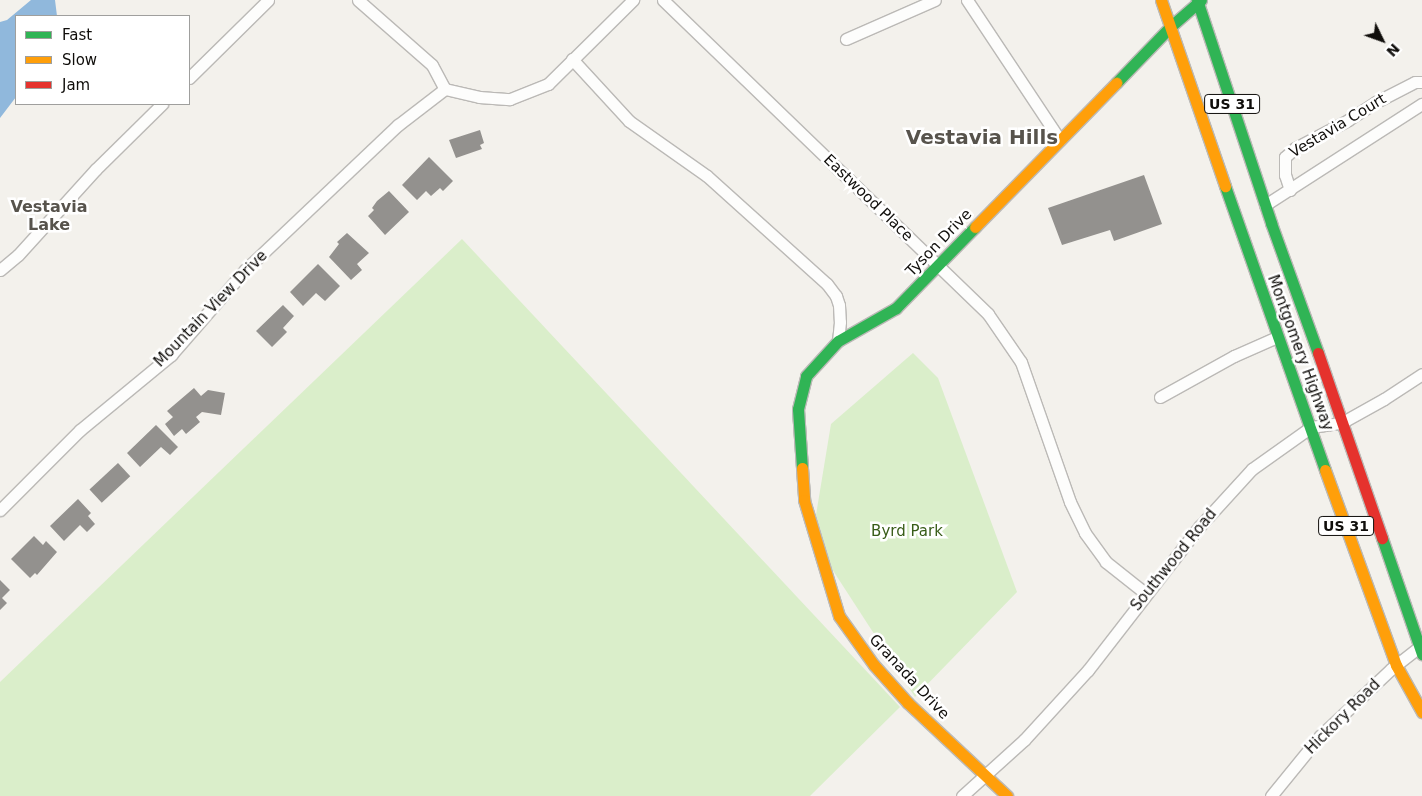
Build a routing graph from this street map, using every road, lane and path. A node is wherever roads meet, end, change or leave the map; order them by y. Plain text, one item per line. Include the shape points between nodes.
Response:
1 (268, 0) edge
2 (358, 0) edge
3 (633, 0) edge
4 (663, 0) edge
5 (935, 0) edge
6 (967, 0) edge
7 (1161, 0) edge
8 (1199, 1) edge
9 (1170, 28) junction
10 (846, 38) dead end
11 (572, 59) junction
12 (190, 77) edge
13 (1422, 82) edge
14 (445, 90) junction
15 (1422, 104) edge
16 (161, 105) edge
17 (1060, 140) junction
18 (1290, 190) junction
19 (1265, 205) junction
20 (937, 266) junction
21 (0, 270) edge
22 (1277, 337) junction
23 (838, 341) junction
24 (1422, 374) edge
25 (1160, 397) dead end
26 (1341, 423) junction
27 (1311, 427) junction
28 (804, 500) joint
29 (0, 510) edge
30 (1145, 593) junction
31 (1421, 649) edge
32 (1396, 665) junction
33 (1422, 712) edge
34 (985, 775) junction
35 (962, 796) edge
36 (1006, 796) edge
37 (1271, 796) edge

1 - 12 street
2 - 14 street via 432,65
3 - 11 street
4 - 20 street, Eastwood Place
5 - 10 street
6 - 17 street
7 - 9 main road, Montgomery Highway / US 31
8 - 9 main road, Tyson Drive
8 - 19 main road, Montgomery Highway / US 31
9 - 17 main road, Tyson Drive
9 - 22 main road, Montgomery Highway / US 31
11 - 14 street via 548,84 510,99 479,98
11 - 23 street via 629,121 707,176 827,284 839,305
13 - 18 street, Vestavia Court via 1415,82 1376,102 1295,148 1285,158 1285,175
14 - 29 street, Mountain View Drive via 398,125 245,270 171,355 80,430
15 - 18 street, Vestavia Court
16 - 21 street via 96,168 18,255
17 - 20 main road, Tyson Drive
18 - 19 street, Vestavia Court
19 - 26 main road, Montgomery Highway / US 31
20 - 23 main road, Tyson Drive via 896,308
20 - 30 street, Eastwood Place via 988,314 1021,362 1070,502 1085,533 1106,562
22 - 25 street via 1234,356
22 - 27 main road, Montgomery Highway / US 31
23 - 28 main road, Tyson Drive via 806,376 798,409
24 - 26 street, Southwood Road
26 - 27 street, Southwood Road
26 - 31 main road, Montgomery Highway / US 31
27 - 30 street, Southwood Road via 1252,469
27 - 32 main road, Montgomery Highway / US 31
28 - 34 main road, Granada Drive via 839,616 851,636 908,702
30 - 34 street, Southwood Road via 1088,670 1024,740
31 - 32 street, Hickory Road
32 - 33 main road, Montgomery Highway / US 31
32 - 37 street, Hickory Road via 1320,736
34 - 35 street, Southwood Road
34 - 36 main road, Granada Drive

